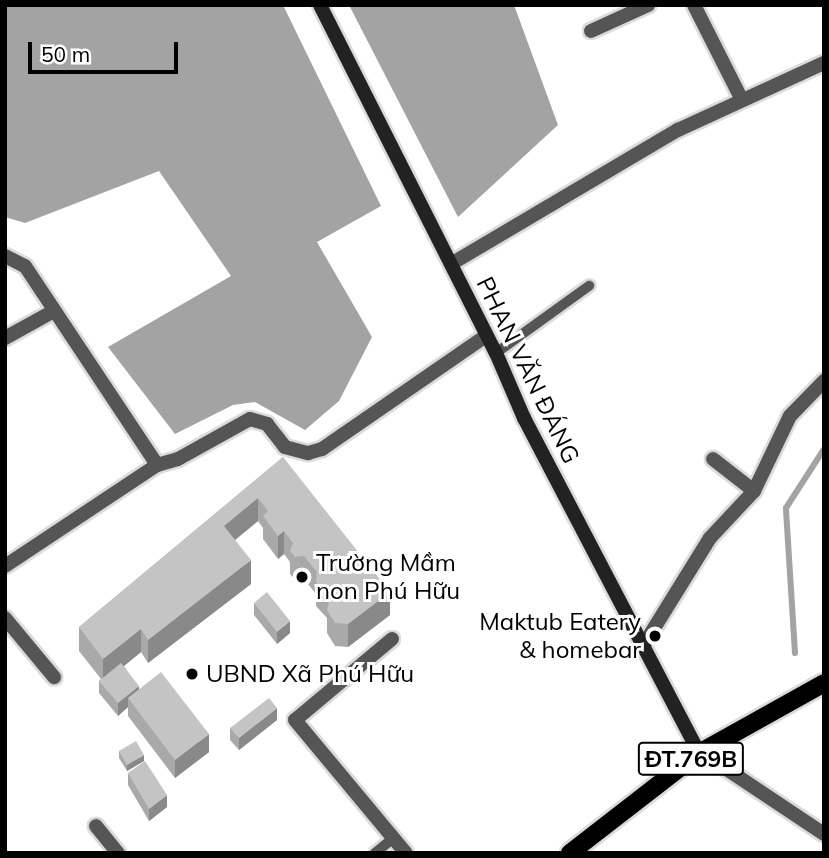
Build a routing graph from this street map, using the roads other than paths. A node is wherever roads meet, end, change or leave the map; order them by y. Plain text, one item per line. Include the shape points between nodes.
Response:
1 (320, 5) edge
2 (648, 5) edge
3 (694, 5) edge
4 (591, 31) dead end
5 (824, 63) edge
6 (742, 100) junction
7 (5, 256) edge
8 (451, 264) junction
9 (589, 286) dead end
10 (54, 311) junction
11 (486, 336) junction
12 (5, 338) edge
13 (496, 353) junction
14 (824, 381) edge
15 (713, 459) dead end
16 (157, 465) junction
17 (754, 491) junction
18 (5, 566) edge
19 (5, 618) edge
20 (392, 639) dead end
21 (643, 646) junction
22 (54, 677) dead end
23 (824, 683) edge
24 (700, 752) junction
25 (96, 826) dead end
26 (824, 834) edge
27 (392, 839) junction
28 (118, 853) edge
29 (375, 853) edge
30 (406, 853) edge
31 (570, 853) edge

1 - 8 street, PHAN VĂN ĐÁNG
2 - 4 street
3 - 6 street
5 - 6 street
6 - 8 street via 678,130
7 - 10 street via 25,266
8 - 11 street, PHAN VĂN ĐÁNG
9 - 13 lane
10 - 12 street
10 - 16 street
11 - 13 street, PHAN VĂN ĐÁNG
11 - 16 street via 322,449 307,453 285,447 267,424 250,419 178,459
13 - 21 street, PHAN VĂN ĐÁNG via 524,418
14 - 17 street via 785,425
15 - 17 street
16 - 18 street
17 - 21 street via 710,538
19 - 22 street
20 - 27 street via 295,720
21 - 24 street, PHAN VĂN ĐÁNG
23 - 24 main road, ĐT.769B
24 - 26 street, PHAN VĂN ĐÁNG
24 - 31 main road, ĐT.769B
25 - 28 street
27 - 29 lane
27 - 30 street

